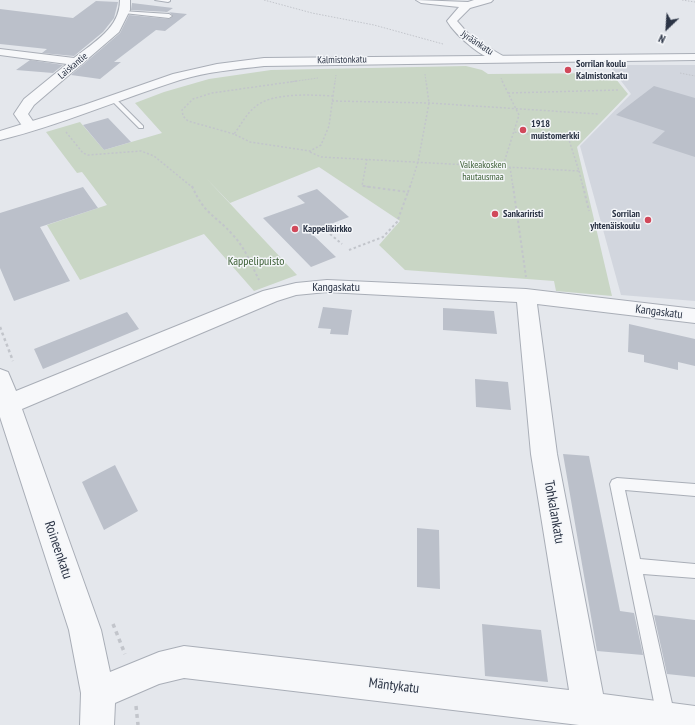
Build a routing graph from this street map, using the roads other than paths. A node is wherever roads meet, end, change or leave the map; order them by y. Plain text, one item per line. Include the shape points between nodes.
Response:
1 (125, 0) edge
2 (157, 0) edge
3 (421, 0) edge
4 (483, 0) edge
5 (488, 0) edge
6 (168, 1) dead end
7 (468, 5) junction
8 (124, 12) junction
9 (169, 16) dead end
10 (0, 52) edge
11 (695, 57) edge
12 (502, 59) junction
13 (78, 62) junction
14 (113, 99) junction
15 (30, 127) junction
16 (141, 127) dead end
17 (0, 136) edge
18 (526, 287) junction
19 (695, 316) edge
20 (0, 378) edge
21 (4, 406) edge
22 (695, 490) edge
23 (634, 566) junction
24 (695, 571) edge
25 (98, 693) junction
26 (593, 717) edge
27 (681, 721) edge
28 (97, 725) edge

1 - 8 street, Laiskantie
2 - 6 lane
3 - 7 street
4 - 5 street, Jyräänkatu
4 - 7 street, Jyräänkatu
7 - 12 street, Jyräänkatu via 458,11 452,21 455,29
8 - 9 lane
8 - 13 street, Laiskantie via 115,30
10 - 13 street
11 - 12 street, Kalmistonkatu
12 - 14 street, Kalmistonkatu via 264,62 217,68 177,77
13 - 15 street, Laiskantie via 29,102 21,114
14 - 15 street, Kalmistonkatu
14 - 16 lane
15 - 17 street, Kalmistonkatu
18 - 19 street, Kangaskatu
18 - 21 street, Kangaskatu via 327,286 296,289 270,296
18 - 26 street, Tohkalankatu via 544,454
20 - 21 street, Roineenkatu
21 - 25 street, Roineenkatu via 85,630
22 - 23 lane via 617,484
23 - 24 lane
23 - 27 lane
25 - 26 street, Mäntykatu via 159,668 184,662
25 - 28 street, Roineenkatu
26 - 27 street, Mäntykatu

